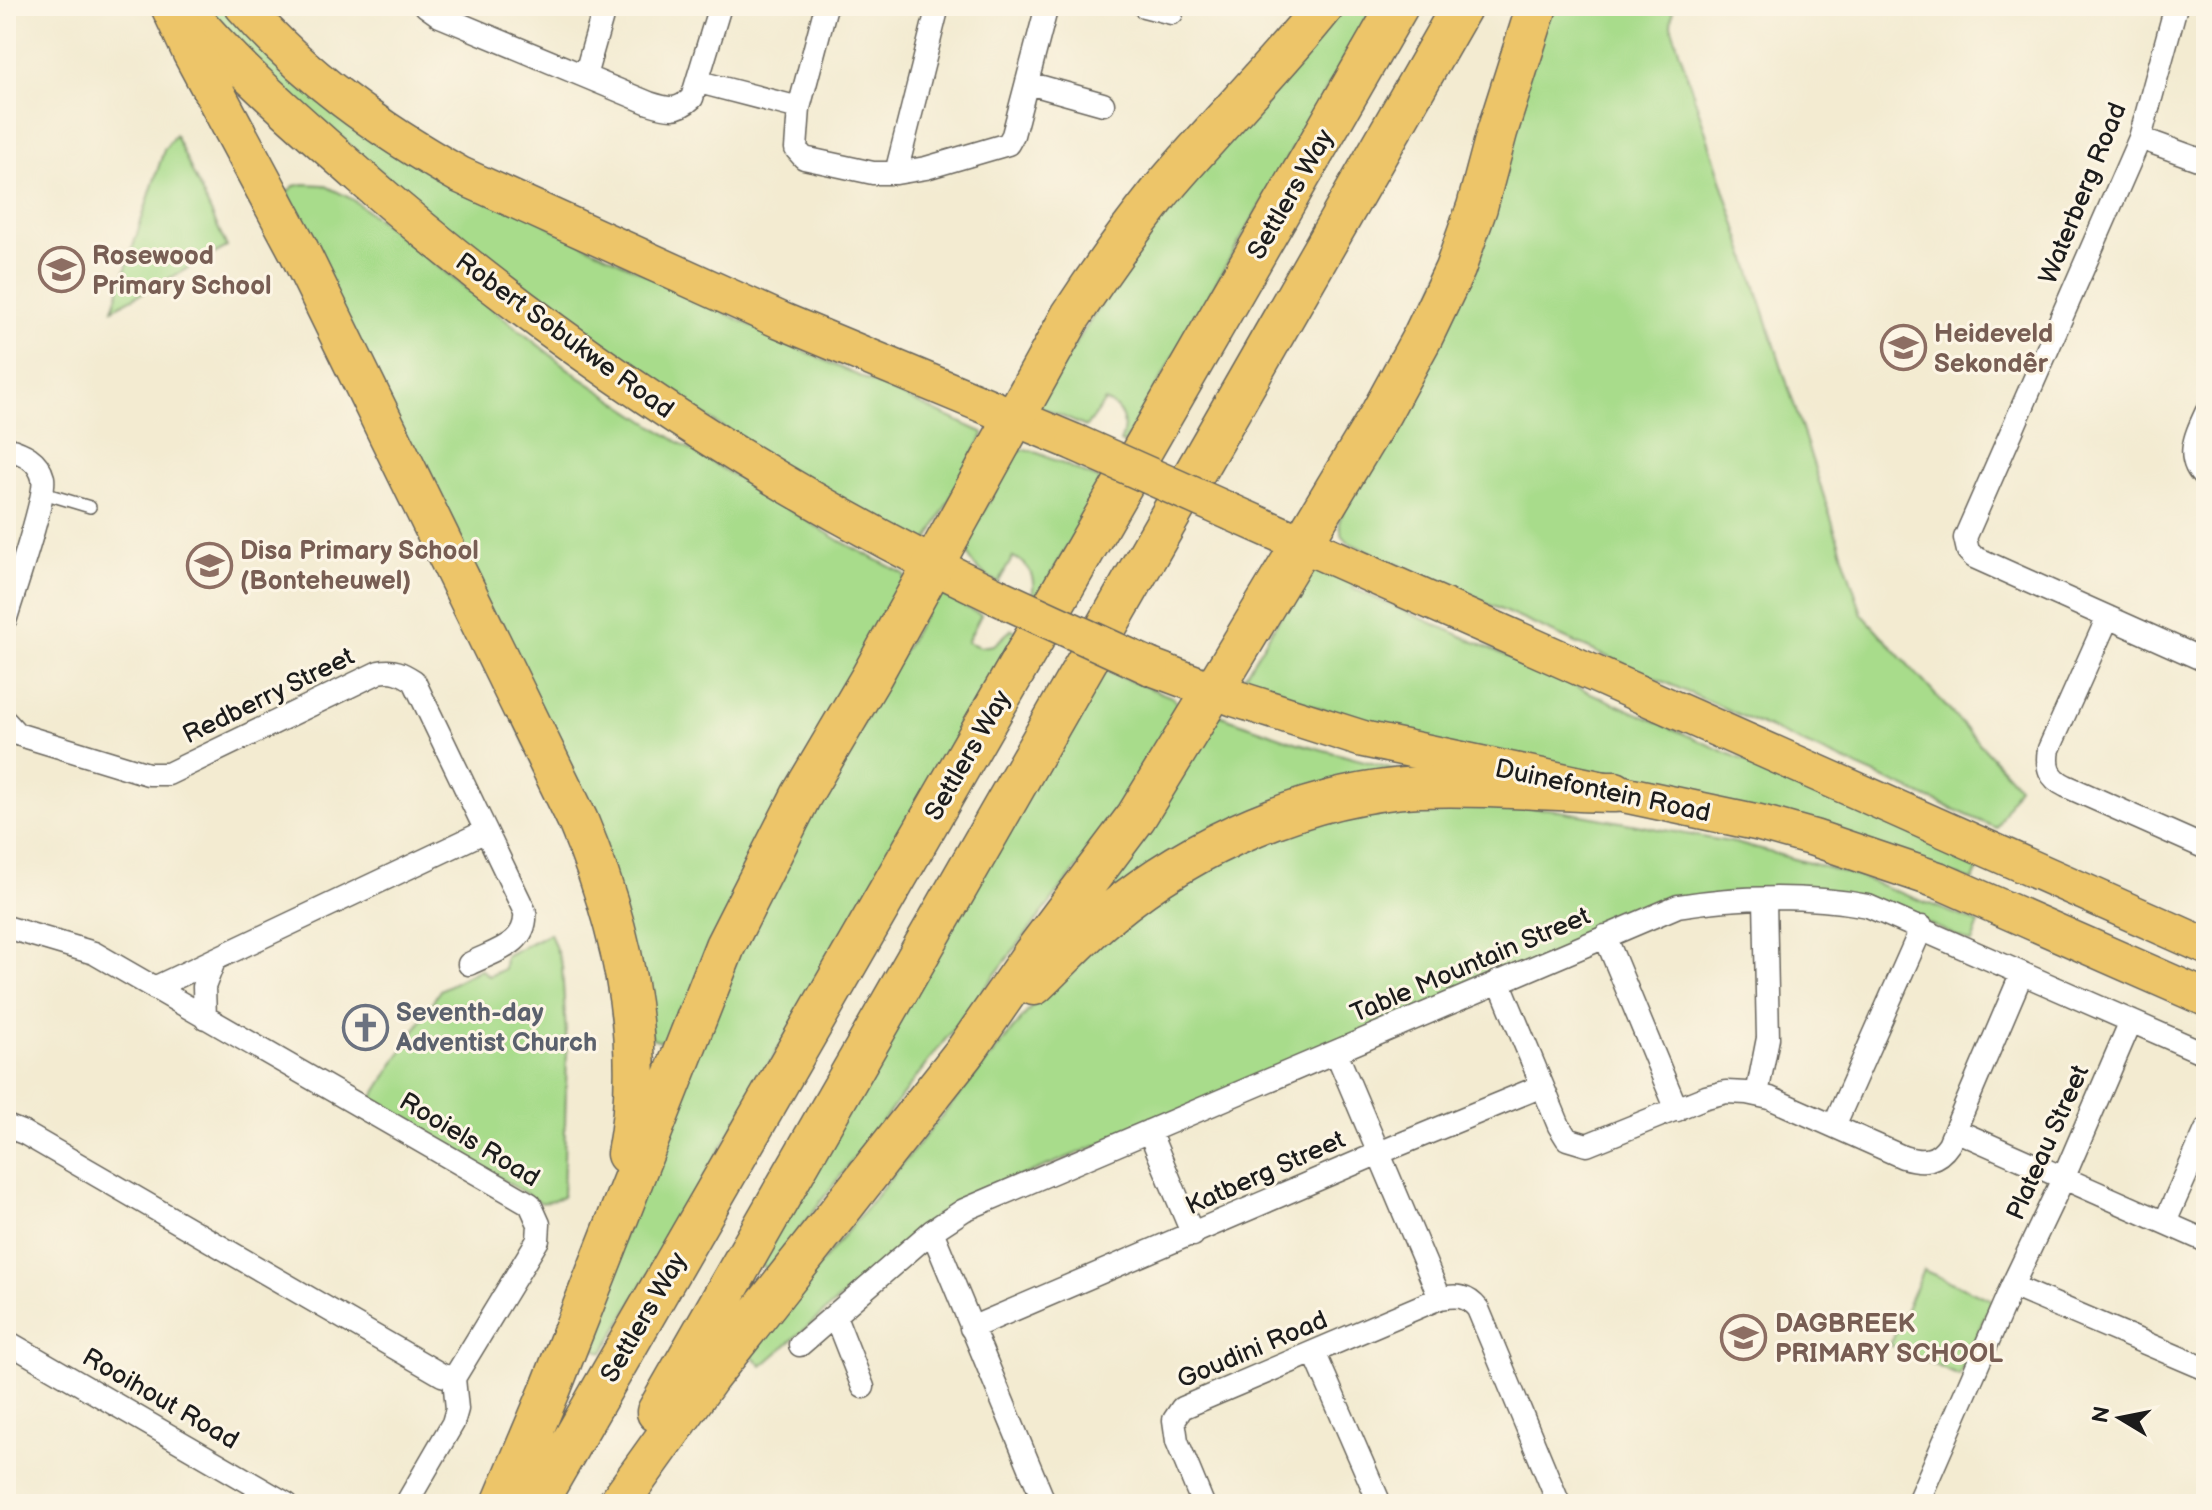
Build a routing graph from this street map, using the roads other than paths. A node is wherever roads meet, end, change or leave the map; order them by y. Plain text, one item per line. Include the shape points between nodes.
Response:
1 (171, 6) edge
2 (184, 6) edge
3 (243, 6) edge
4 (426, 6) edge
5 (605, 6) edge
6 (720, 6) edge
7 (826, 6) edge
8 (938, 6) edge
9 (1047, 6) edge
10 (1144, 6) edge
11 (1324, 6) edge
12 (1398, 6) edge
13 (1462, 6) edge
14 (1537, 6) edge
15 (2176, 6) edge
16 (1172, 13) dead end
17 (585, 76) junction
18 (699, 82) junction
19 (1028, 83) junction
20 (1103, 104) dead end
21 (799, 108) junction
22 (2140, 138) junction
23 (2206, 162) edge
24 (896, 173) junction
25 (2206, 413) edge
26 (1016, 418) junction
27 (6, 448) edge
28 (2206, 479) edge
29 (43, 493) junction
30 (90, 507) dead end
31 (1302, 544) junction
32 (933, 565) junction
33 (996, 596) joint
34 (2108, 617) junction
35 (6, 618) edge
36 (2206, 661) edge
37 (1213, 691) junction
38 (6, 722) edge
39 (1615, 792) junction
40 (486, 831) junction
41 (2206, 848) edge
42 (1765, 900) junction
43 (6, 927) edge
44 (1922, 927) junction
45 (1605, 936) junction
46 (2206, 946) edge
47 (214, 961) junction
48 (469, 964) dead end
49 (2022, 973) junction
50 (1499, 981) junction
51 (154, 988) junction
52 (2206, 998) edge
53 (205, 1018) junction
54 (2131, 1021) junction
55 (967, 1049) junction
56 (1336, 1052) junction
57 (2206, 1054) edge
58 (1542, 1086) junction
59 (1757, 1094) junction
60 (1677, 1110) junction
61 (6, 1126) edge
62 (1834, 1126) junction
63 (1955, 1130) junction
64 (2206, 1130) edge
65 (1149, 1131) junction
66 (1379, 1153) junction
67 (2063, 1179) junction
68 (2165, 1222) junction
69 (932, 1231) junction
70 (1193, 1235) junction
71 (610, 1236) junction
72 (2206, 1241) edge
73 (2012, 1286) junction
74 (1440, 1298) junction
75 (835, 1316) junction
76 (971, 1328) junction
77 (6, 1341) edge
78 (800, 1345) dead end
79 (1314, 1352) junction
80 (2206, 1369) edge
81 (454, 1378) junction
82 (863, 1387) dead end
83 (287, 1504) edge
84 (406, 1504) edge
85 (502, 1504) edge
86 (536, 1504) edge
87 (604, 1504) edge
88 (618, 1504) edge
89 (1045, 1504) edge
90 (1203, 1504) edge
91 (1380, 1504) edge
92 (1559, 1504) edge
93 (1917, 1504) edge

1 - 71 highway via 298,249 600,873 620,938 634,1058 628,1148
2 - 32 main road, Robert Sobukwe Road via 354,171 571,345 797,491
3 - 26 main road via 334,94 460,175 780,320
4 - 17 street
5 - 17 street
6 - 18 street
7 - 21 street
8 - 24 street
9 - 19 street
10 - 16 street
11 - 26 highway via 1131,229 1071,316
12 - 86 highway, Settlers Way
13 - 87 highway
14 - 31 highway via 1455,269 1381,413
15 - 22 street, Waterberg Road
17 - 18 street via 674,108 692,98
18 - 21 street
19 - 20 street
19 - 24 street via 1008,144
21 - 24 street via 796,149 804,158
22 - 23 street
22 - 34 street, Waterberg Road via 1965,538 1974,557
25 - 28 street via 2192,451 2197,470
26 - 31 main road, bridge
26 - 32 highway
27 - 29 street via 35,462
29 - 30 lane
29 - 35 street
31 - 37 highway
31 - 46 main road
32 - 33 main road, Robert Sobukwe Road
32 - 71 highway via 801,796 725,946
33 - 37 main road, Duinefontein Road, bridge
34 - 36 street, Waterberg Road
34 - 41 street via 2049,749 2049,771 2066,786
37 - 39 main road, Duinefontein Road via 1389,746
37 - 55 highway via 1136,817
38 - 40 street, Redberry Street via 17,734 148,774 168,774 370,676 395,671 414,681
39 - 52 main road, Duinefontein Road via 1760,823 1890,862
39 - 55 highway via 1404,788 1335,799 1278,816 1164,875 1109,914
40 - 47 street
40 - 48 street via 525,920 518,939
42 - 44 street, Table Mountain Street via 1848,902
42 - 45 street, Table Mountain Street via 1678,906
42 - 59 street via 1768,1038
43 - 51 street, Rooiels Road via 94,953
44 - 49 street, Table Mountain Street
44 - 62 street
45 - 50 street, Table Mountain Street
45 - 60 street
47 - 51 street
47 - 53 street via 204,987
49 - 54 street, Table Mountain Street
49 - 63 street
50 - 56 street, Table Mountain Street
50 - 58 street
51 - 53 street, Rooiels Road
53 - 81 street, Rooiels Road via 530,1204 539,1224 538,1240
54 - 57 street, Table Mountain Street
54 - 67 street, Plateau Street
55 - 88 highway via 719,1364
56 - 65 street, Table Mountain Street
56 - 66 street
58 - 60 street via 1562,1133 1580,1144 1595,1143
58 - 66 street
59 - 60 street via 1726,1092
59 - 62 street
61 - 81 street
62 - 63 street via 1903,1157 1926,1161 1943,1153
63 - 67 street
64 - 68 street
65 - 69 street, Table Mountain Street via 964,1210
65 - 70 street
66 - 70 street, Katberg Street
66 - 74 street, Katberg Street
67 - 68 street
67 - 73 street, Plateau Street
68 - 72 street
69 - 75 street, Table Mountain Street
69 - 76 street
70 - 76 street, Katberg Street
71 - 85 highway
73 - 80 street
73 - 93 street, Plateau Street
74 - 79 street, Goudini Road
74 - 92 street via 1461,1297 1478,1309
75 - 78 street, Table Mountain Street
75 - 82 street
76 - 89 street
77 - 83 street, Rooihout Road
79 - 90 street, Goudini Road via 1176,1413 1175,1435
79 - 91 street
81 - 84 street via 453,1423

